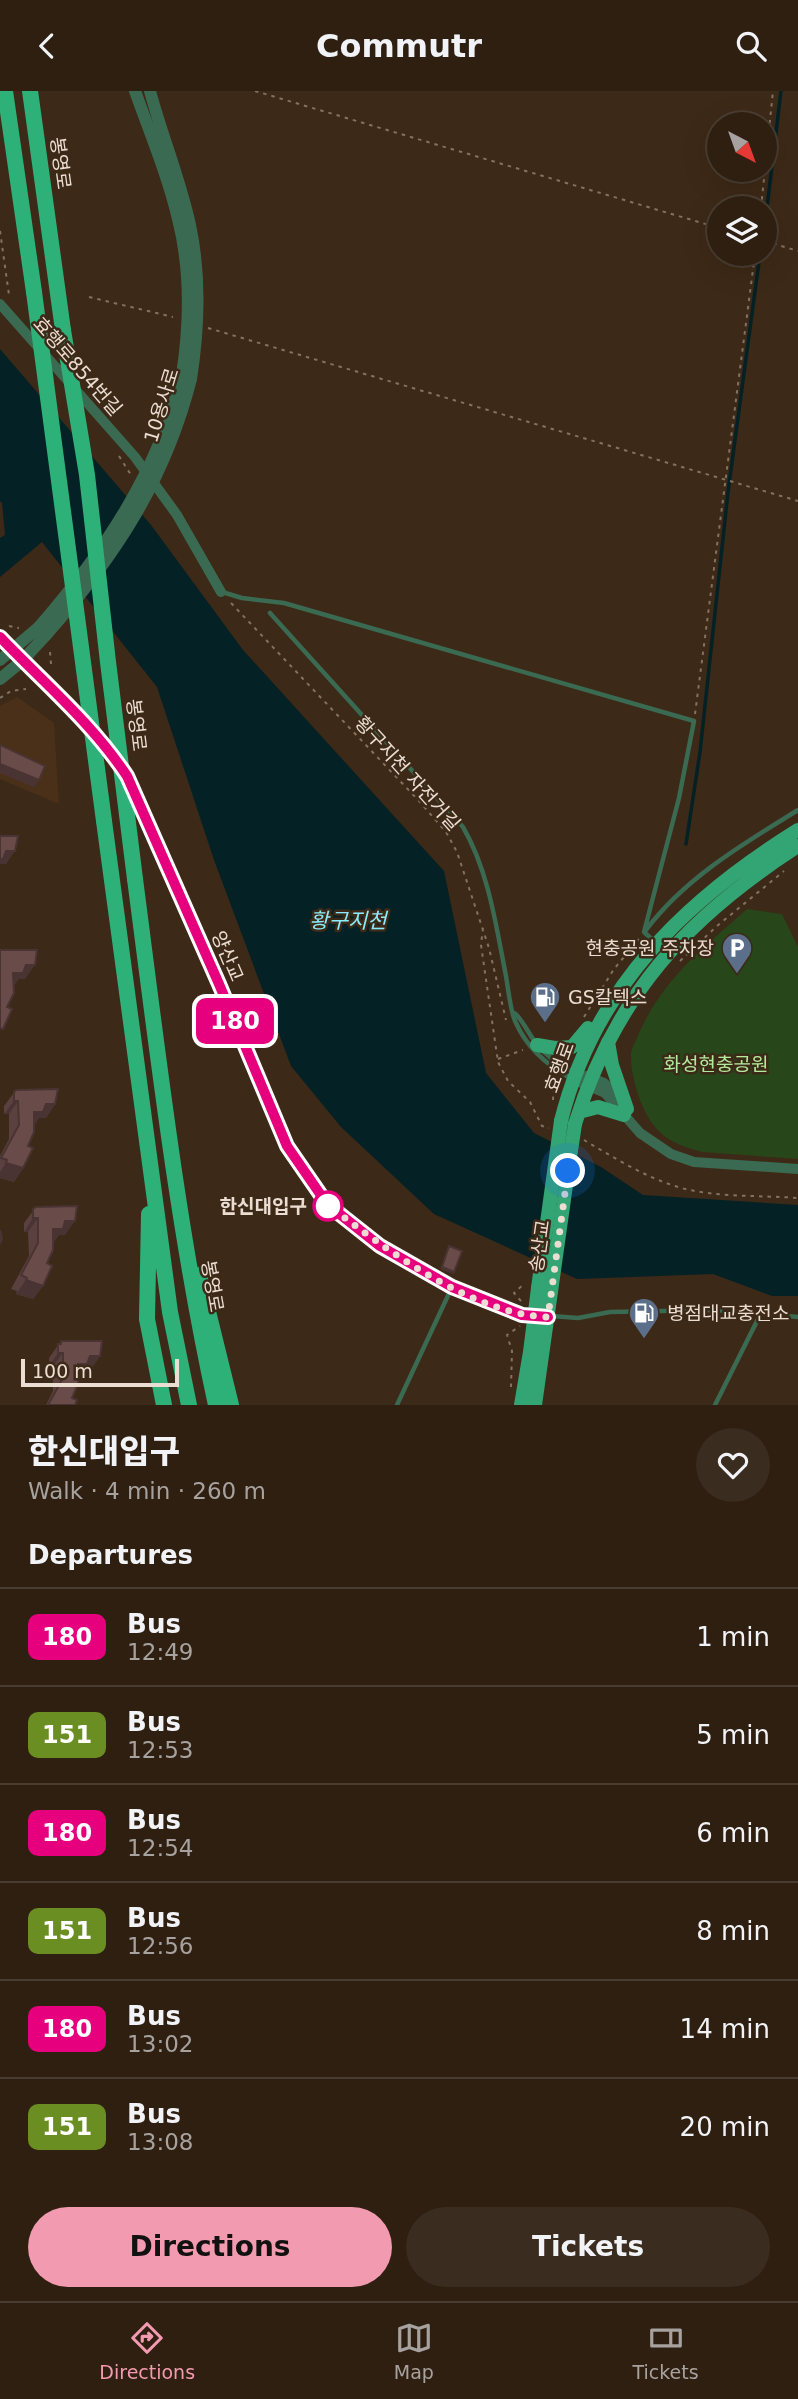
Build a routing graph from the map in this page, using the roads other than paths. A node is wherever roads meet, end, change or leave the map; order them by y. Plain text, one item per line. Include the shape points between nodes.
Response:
1 (5, 91) edge
2 (30, 91) edge
3 (135, 91) edge
4 (150, 91) edge
5 (0, 304) edge
6 (187, 377) junction
7 (221, 592) joint
8 (270, 613) dead end
9 (42, 631) junction
10 (0, 637) edge
11 (13, 650) junction
12 (0, 660) edge
13 (22, 661) junction
14 (0, 679) edge
15 (798, 810) edge
16 (796, 839) edge
17 (645, 932) junction
18 (657, 943) junction
19 (619, 991) junction
20 (602, 1017) junction
21 (610, 1038) junction
22 (530, 1047) junction
23 (574, 1075) junction
24 (590, 1081) junction
25 (627, 1116) junction
26 (571, 1119) junction
27 (149, 1163) junction
28 (798, 1169) edge
29 (187, 1259) junction
30 (452, 1287) junction
31 (760, 1315) junction
32 (541, 1316) junction
33 (798, 1317) edge
34 (527, 1371) junction
35 (515, 1401) edge
36 (536, 1403) edge
37 (164, 1405) edge
38 (189, 1405) edge
39 (216, 1405) edge
40 (231, 1405) edge
41 (397, 1405) edge
42 (715, 1405) edge

1 - 27 highway, bridge
2 - 29 highway, 봉영로, bridge via 87,475 107,662
3 - 6 street, 10용사로 via 184,243
4 - 6 street, 10용사로 via 193,243 198,313
5 - 7 street, 효행로854번길 via 135,457 177,515
6 - 9 street, 10용사로, bridge via 172,441 149,493 114,548
7 - 17 lane via 284,603 694,721
8 - 22 lane via 463,827 493,908 514,1013 526,1030
9 - 11 street, 10용사로
9 - 13 street, 10용사로
10 - 11 street, 양산교
11 - 12 street, 10용사로
11 - 13 street, 양산교
13 - 14 street, 10용사로
13 - 30 street, 양산교 via 67,701 127,776 287,1146 327,1204 380,1246
15 - 17 lane via 715,863
16 - 18 main road, 효행로 via 753,858
16 - 21 main road, 효행로 via 663,957
17 - 18 lane
18 - 19 main road, 효행로
19 - 20 main road, 효행로
19 - 21 main road via 619,1003 604,1031
20 - 22 main road via 572,1047
20 - 23 main road, 효행로
21 - 24 main road, 효행로
21 - 25 main road via 612,1065
22 - 23 lane
23 - 24 street
23 - 26 main road, 효행로
24 - 25 street
24 - 26 main road, 효행로
25 - 26 main road via 598,1107
25 - 28 street via 649,1140 694,1162
26 - 32 main road, 효행로, bridge via 540,1285
27 - 37 highway via 147,1319
27 - 38 highway via 170,1312
29 - 39 highway, 봉영로
29 - 40 highway via 200,1278
30 - 32 street, 양산교 via 522,1315
30 - 41 lane
31 - 32 lane via 715,1310
31 - 33 lane
31 - 42 lane
32 - 34 main road, 효행로
32 - 36 main road, 효행로
34 - 35 main road, 효행로
34 - 36 main road via 537,1368

